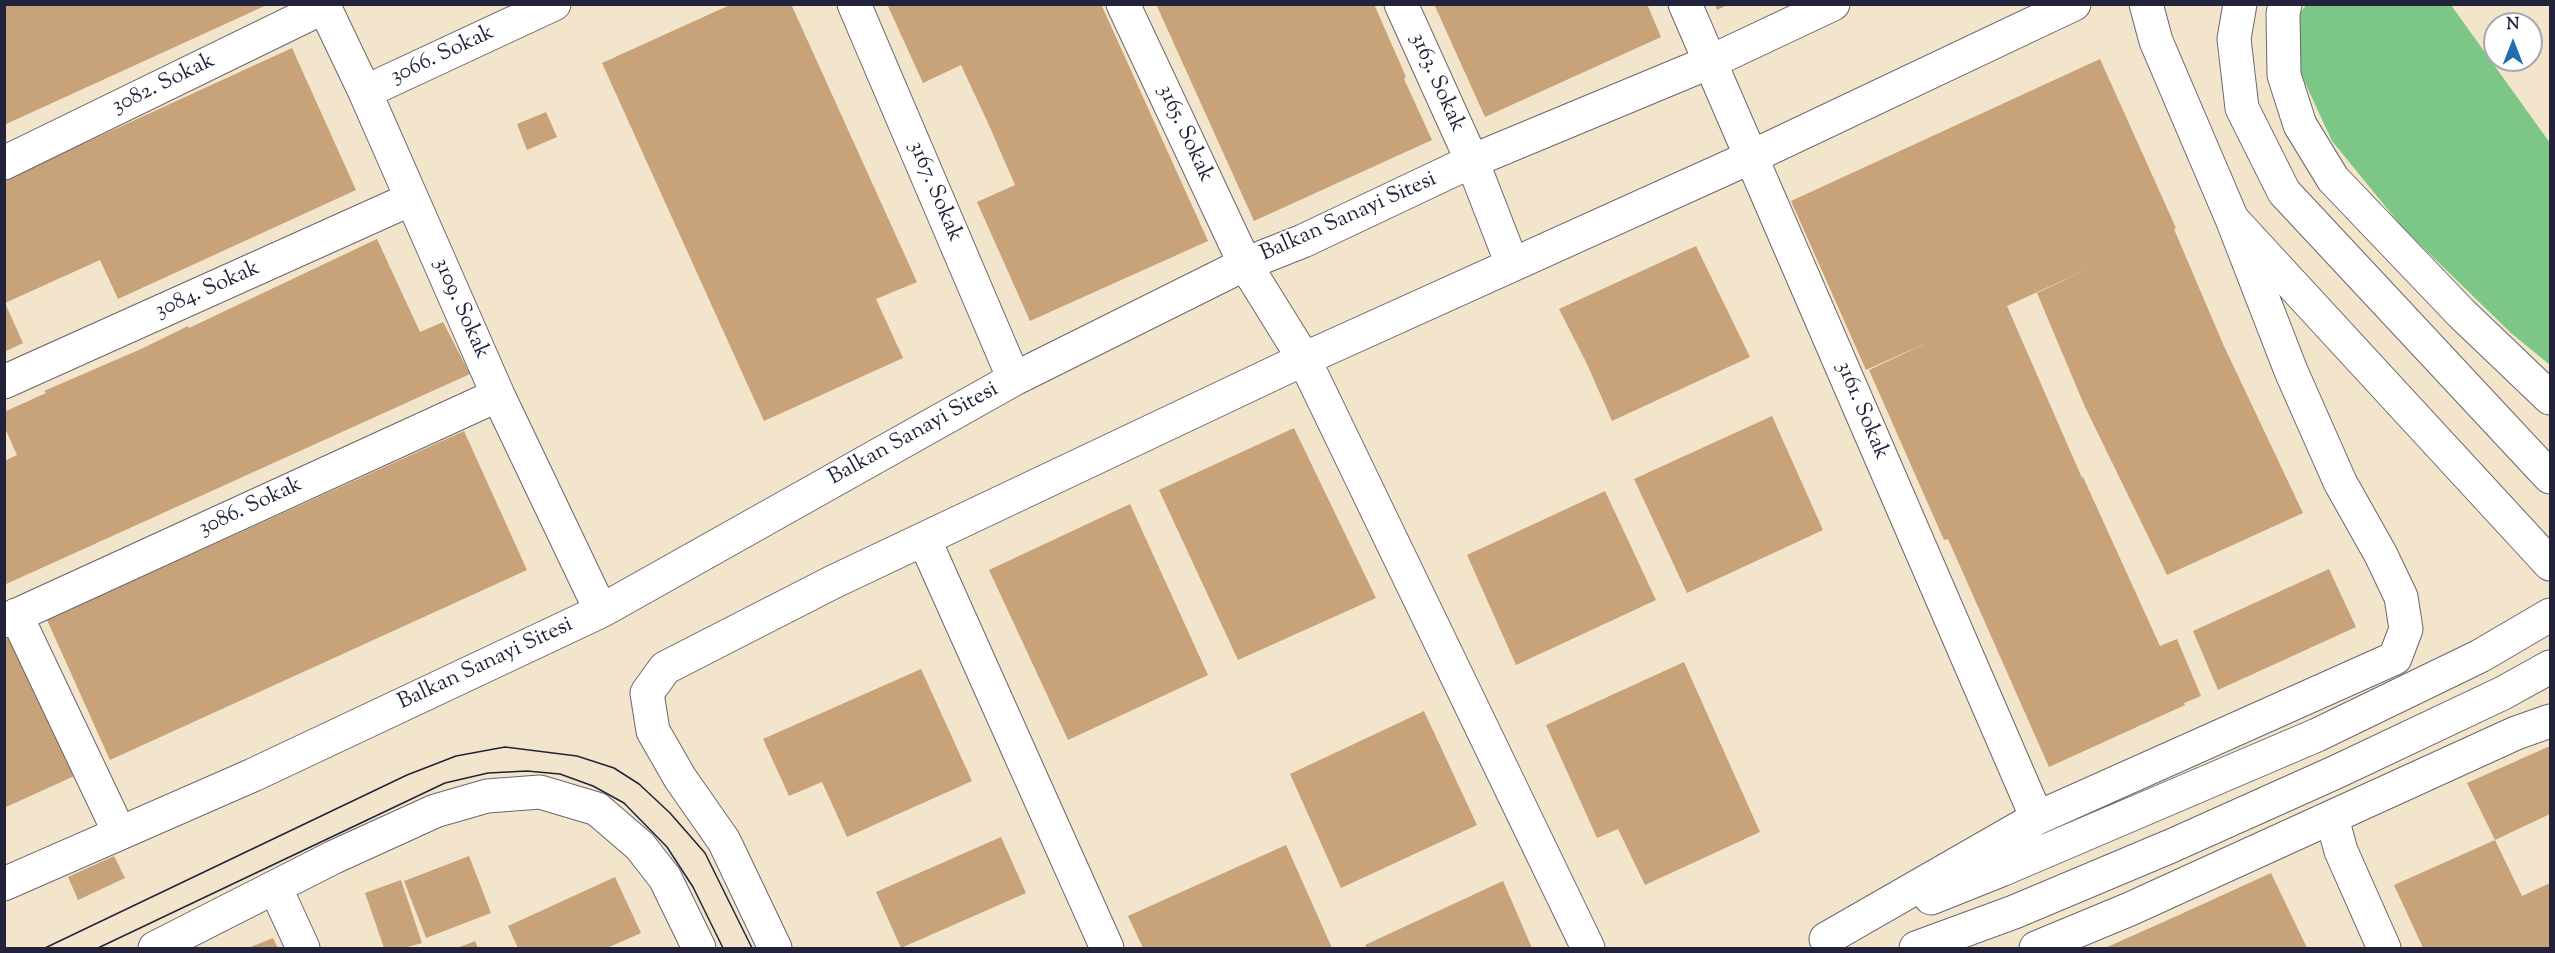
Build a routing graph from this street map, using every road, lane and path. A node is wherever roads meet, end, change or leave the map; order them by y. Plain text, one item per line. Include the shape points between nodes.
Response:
1 (554, 4) edge
2 (854, 4) edge
3 (1124, 4) edge
4 (1401, 4) edge
5 (1685, 4) edge
6 (1833, 4) edge
7 (2074, 4) edge
8 (2146, 4) edge
9 (2240, 4) edge
10 (2285, 4) edge
11 (324, 6) edge
12 (1710, 62) junction
13 (365, 92) junction
14 (1751, 157) junction
15 (1472, 161) junction
16 (4, 163) edge
17 (411, 199) junction
18 (2232, 219) junction
19 (1245, 264) junction
20 (1512, 264) junction
21 (1304, 359) junction
22 (1014, 379) junction
23 (4, 382) edge
24 (498, 395) junction
25 (2550, 398) edge
26 (2550, 477) edge
27 (924, 539) junction
28 (2550, 564) edge
29 (601, 611) junction
30 (2550, 615) edge
31 (10, 618) edge
32 (2550, 667) edge
33 (2550, 721) edge
34 (2037, 818) junction
35 (2332, 818) junction
36 (119, 832) junction
37 (4, 884) edge
38 (275, 887) junction
39 (1815, 944) edge
40 (155, 948) edge
41 (303, 948) edge
42 (699, 948) edge
43 (775, 948) edge
44 (1107, 948) edge
45 (1588, 948) edge
46 (1916, 948) edge
47 (2037, 948) edge
48 (2384, 948) edge

1 - 13 main road, 3066. Sokak
2 - 22 main road, 3167. Sokak
3 - 19 main road, 3165. Sokak
4 - 15 main road, 3163. Sokak
5 - 12 main road, 3161. Sokak
6 - 12 main road, Balkan Sanayi Sitesi
7 - 14 main road
8 - 18 main road via 2156,41
9 - 26 main road via 2234,39 2242,108 2284,192
10 - 25 main road via 2284,75 2300,125 2333,179 2461,313
11 - 13 main road, 3109. Sokak
11 - 16 main road, 3082. Sokak
12 - 14 main road, 3161. Sokak
12 - 15 main road, Balkan Sanayi Sitesi
13 - 17 main road, 3109. Sokak
14 - 20 main road
14 - 34 main road, 3161. Sokak
15 - 19 main road, Balkan Sanayi Sitesi via 1303,241
15 - 20 main road, 3163. Sokak
17 - 23 main road, 3084. Sokak
17 - 24 main road, 3109. Sokak
18 - 28 main road
18 - 34 main road via 2340,482 2401,597 2406,629 2396,658
19 - 21 main road, 3165. Sokak
19 - 22 main road, Balkan Sanayi Sitesi
20 - 21 main road
21 - 27 main road
21 - 45 main road, 3165. Sokak
22 - 29 main road, Balkan Sanayi Sitesi
24 - 29 main road, 3109. Sokak
24 - 31 main road, 3086. Sokak
27 - 43 main road via 698,649 665,668 646,693 653,731 724,841
27 - 44 main road
29 - 36 main road, Balkan Sanayi Sitesi via 253,775
30 - 39 main road via 2480,656 2306,739 2001,870
31 - 36 main road
32 - 46 main road via 2336,772 2171,846
33 - 35 main road
34 - 39 main road
35 - 47 main road
35 - 48 main road via 2341,851
36 - 37 main road, Balkan Sanayi Sitesi
38 - 40 main road
38 - 41 main road
38 - 42 main road via 435,811 487,796 540,792 597,809 640,846 665,878

